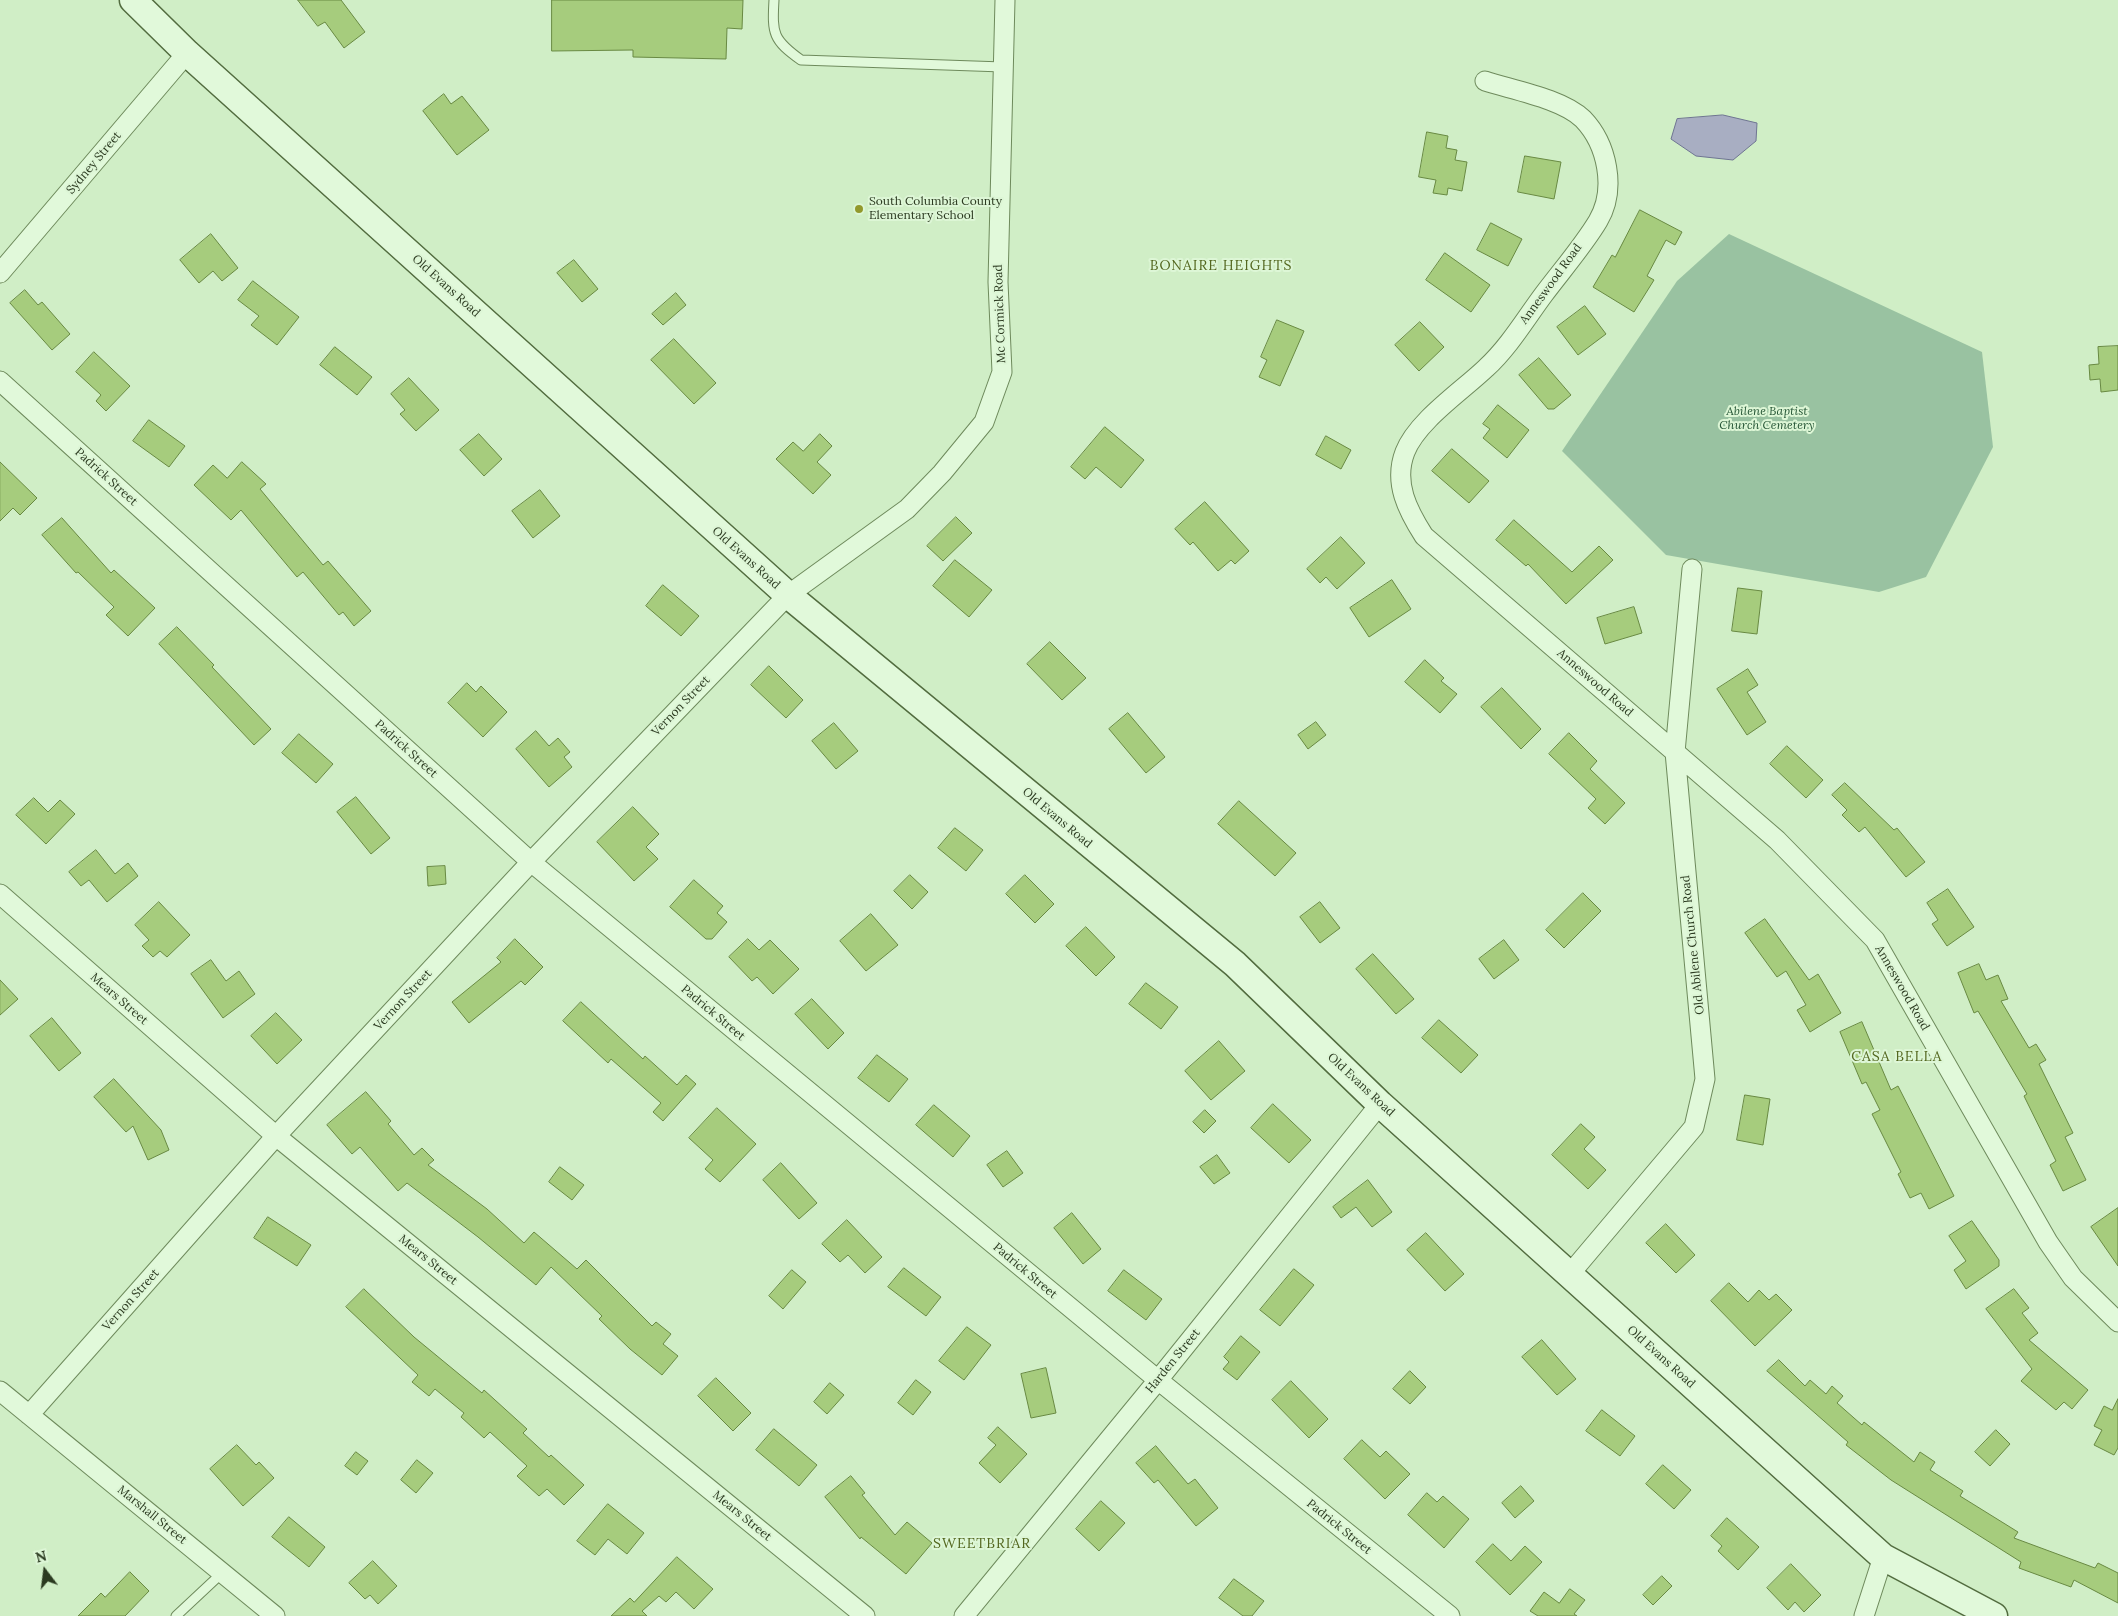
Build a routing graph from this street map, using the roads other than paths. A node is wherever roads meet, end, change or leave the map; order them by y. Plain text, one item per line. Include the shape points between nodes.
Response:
1 (133, 0) edge
2 (774, 0) edge
3 (1005, 0) edge
4 (187, 53) junction
5 (1004, 67) junction
6 (1485, 81) dead end
7 (0, 272) edge
8 (0, 381) edge
9 (1692, 569) dead end
10 (788, 595) junction
11 (1675, 752) junction
12 (530, 862) junction
13 (0, 894) edge
14 (1380, 1104) junction
15 (276, 1136) junction
16 (1569, 1274) junction
17 (2118, 1322) edge
18 (1158, 1380) junction
19 (0, 1391) edge
20 (29, 1415) junction
21 (1883, 1557) junction
22 (222, 1573) junction
23 (176, 1616) edge
24 (275, 1616) edge
25 (865, 1616) edge
26 (964, 1616) edge
27 (1450, 1616) edge
28 (1864, 1616) edge
29 (1994, 1616) edge

1 - 4 street, Old Evans Road
2 - 5 lane via 773,22 779,45 801,60
3 - 5 street, Mc Cormick Road
4 - 7 street, Sydney Street
4 - 10 street, Old Evans Road
5 - 10 street, Mc Cormick Road via 998,282 1002,372 984,422 907,509
6 - 11 street, Anneswood Road via 1557,101 1582,118 1596,136 1606,161 1608,190 1599,219 1512,337 1488,366 1422,427 1405,452 1400,481 1407,509 1424,536
8 - 12 street, Padrick Street
9 - 11 street, Old Abilene Church Road
10 - 12 street, Vernon Street
10 - 14 street, Old Evans Road via 1235,964
11 - 16 street, Old Abilene Church Road via 1706,1080 1694,1127
11 - 17 street, Anneswood Road via 1778,840 1875,940 2048,1242 2073,1278
12 - 15 street, Vernon Street
12 - 18 street, Padrick Street
13 - 15 street, Mears Street
14 - 16 street, Old Evans Road
14 - 18 street, Harden Street
15 - 20 street, Vernon Street
15 - 25 street, Mears Street
16 - 21 street, Old Evans Road
18 - 26 street, Harden Street
18 - 27 street, Padrick Street
19 - 20 street
20 - 22 street, Marshall Street
21 - 28 street
21 - 29 street, Old Evans Road
22 - 23 lane
22 - 24 street, Marshall Street

